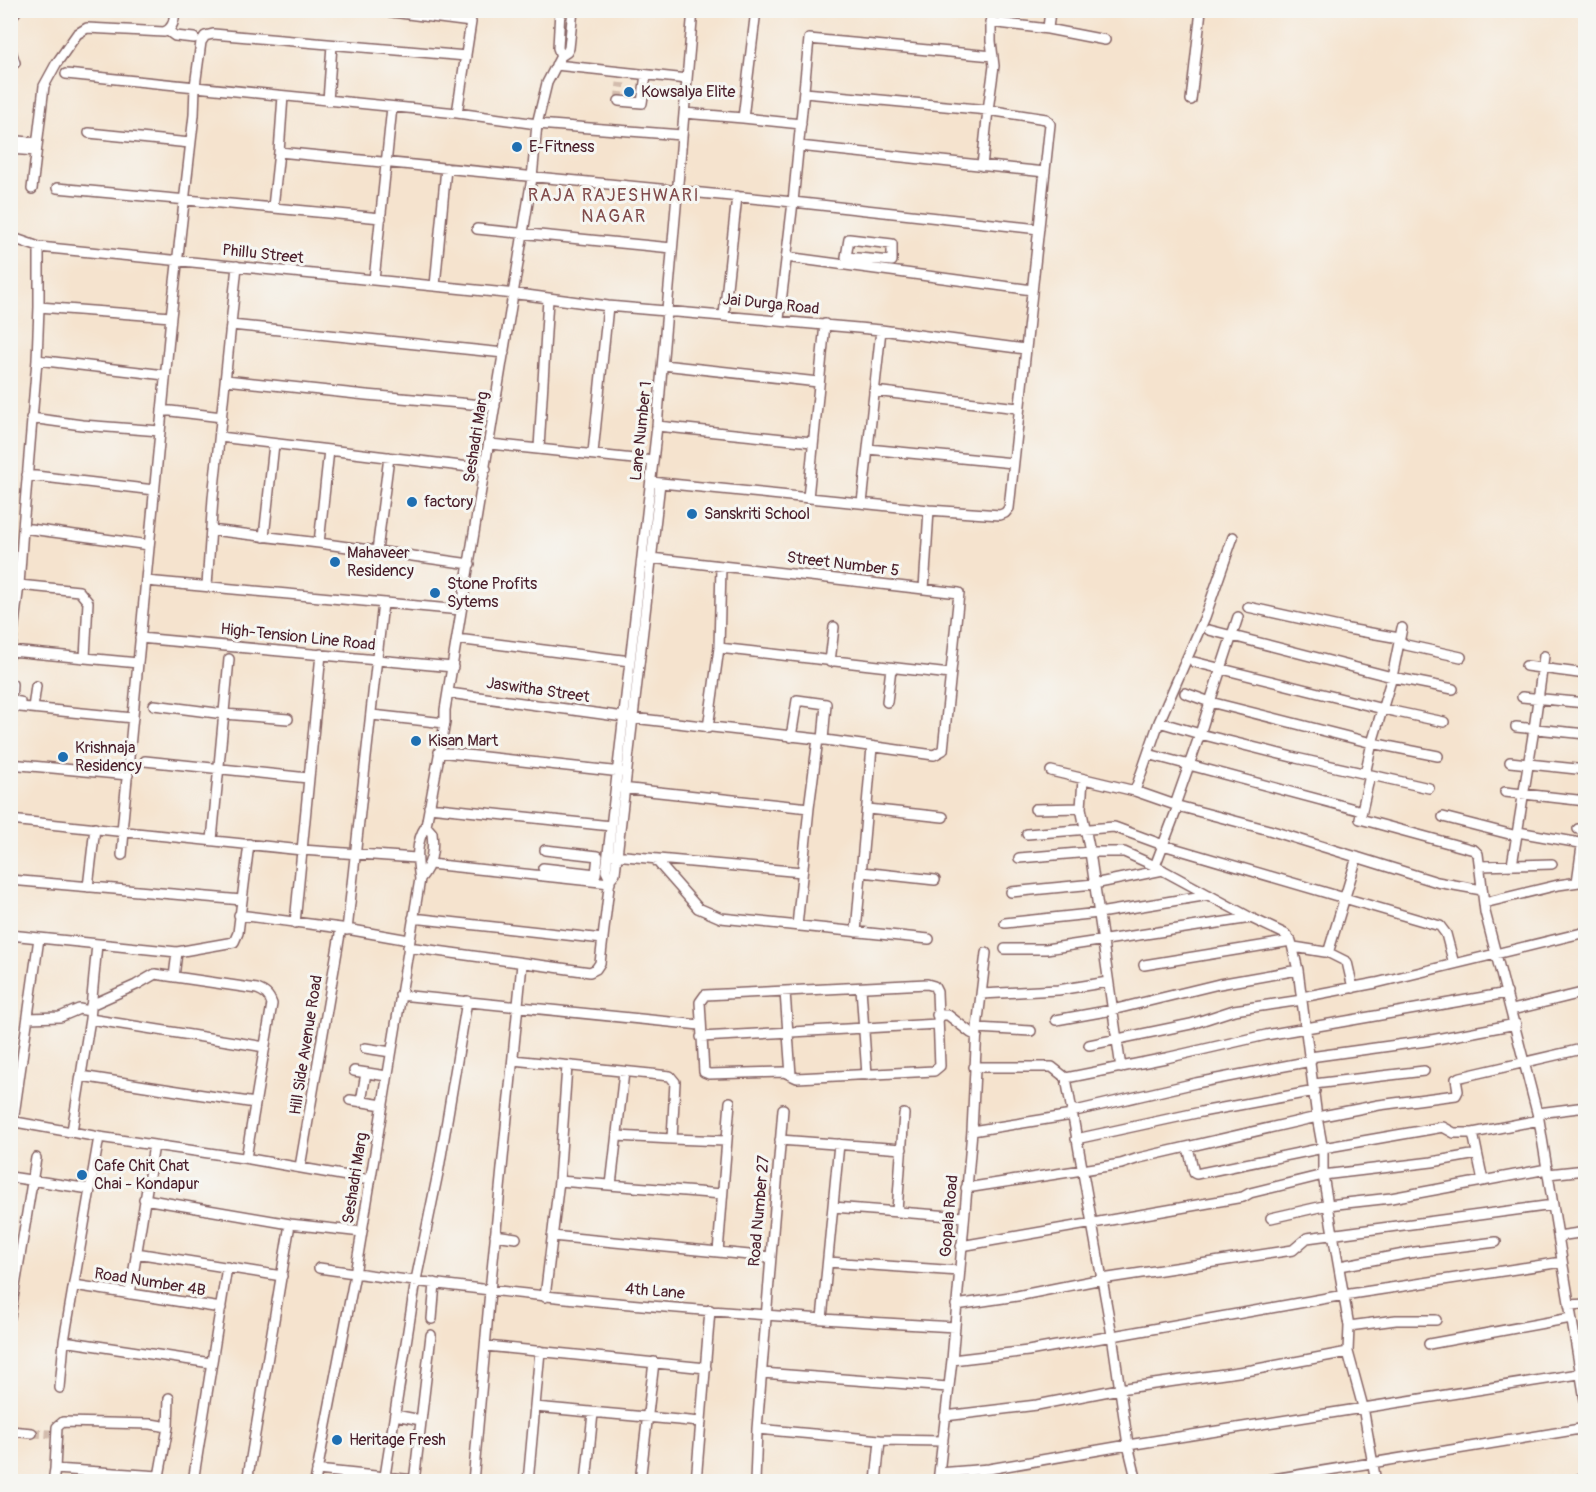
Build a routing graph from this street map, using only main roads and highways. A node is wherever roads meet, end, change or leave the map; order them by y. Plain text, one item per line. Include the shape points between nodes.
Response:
1 (1586, 1478) edge
2 (1578, 1482) edge

1 - 2 main road

